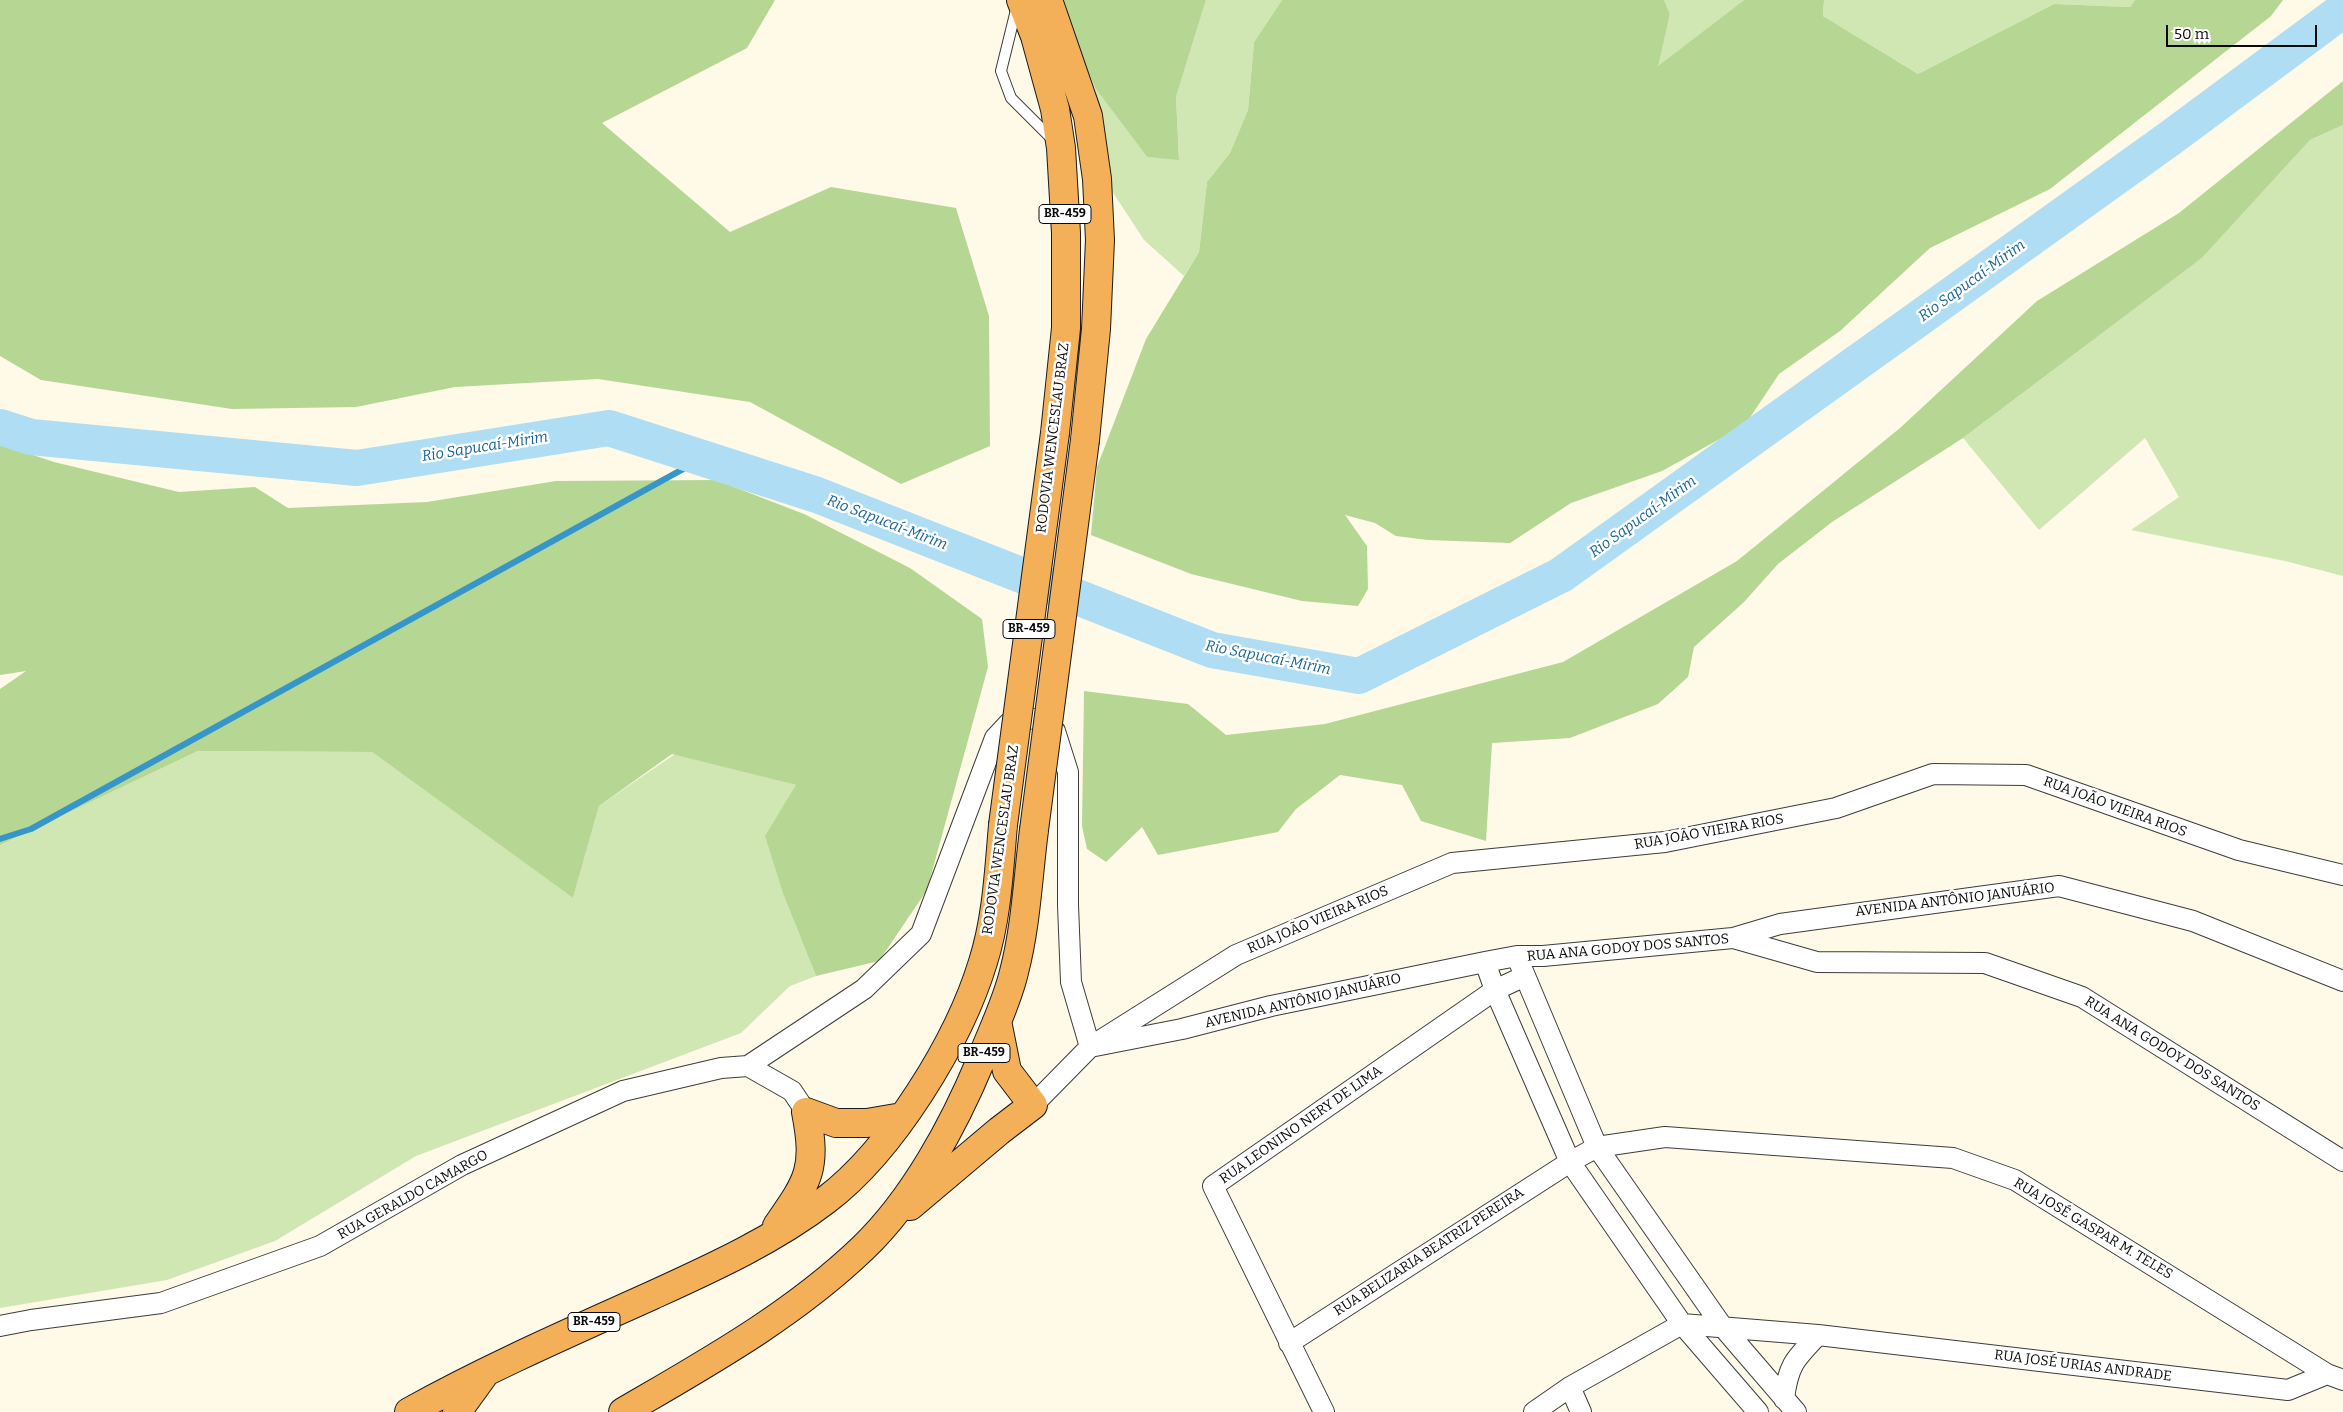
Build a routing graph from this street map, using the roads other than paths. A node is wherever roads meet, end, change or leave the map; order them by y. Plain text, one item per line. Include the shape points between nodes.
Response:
1 (1020, 0) edge
2 (1048, 0) edge
3 (1061, 148) junction
4 (2343, 875) edge
5 (1733, 938) junction
6 (1517, 956) junction
7 (1485, 962) junction
8 (1525, 976) junction
9 (2343, 981) edge
10 (1495, 990) junction
11 (997, 1021) junction
12 (1090, 1047) junction
13 (748, 1066) junction
14 (1033, 1104) junction
15 (806, 1112) junction
16 (902, 1117) junction
17 (1597, 1147) junction
18 (2343, 1161) edge
19 (1570, 1162) junction
20 (768, 1238) junction
21 (864, 1247) junction
22 (1682, 1324) junction
23 (0, 1326) edge
24 (1722, 1326) junction
25 (1818, 1335) junction
26 (1289, 1342) junction
27 (486, 1371) junction
28 (2335, 1377) edge
29 (1570, 1387) junction
30 (1790, 1405) edge
31 (409, 1412) edge
32 (457, 1412) edge
33 (624, 1412) edge
34 (1324, 1412) edge
35 (1534, 1412) edge
36 (1581, 1412) edge
37 (1758, 1412) edge

1 - 3 highway, RODOVIA WENCESLAU BRAZ / BR-459 via 1040,54 1055,109
1 - 3 lane via 1001,71 1011,98
2 - 11 highway, BR-459, bridge via 1088,116 1100,240 1096,329 1085,440 1014,972
3 - 16 highway, RODOVIA WENCESLAU BRAZ / BR-459, bridge via 1066,233 1066,328 995,910 983,962 960,1021
4 - 12 street, RUA JOÃO VIEIRA RIOS via 2239,850 2026,775 1933,774 1836,808 1665,842 1452,863 1236,955
5 - 6 street, RUA ANA GODOY DOS SANTOS
5 - 9 street, AVENIDA ANTÔNIO JANUÁRIO via 1780,924 2059,886 2193,921
5 - 18 street, RUA ANA GODOY DOS SANTOS via 1817,962 1985,962 2082,996
6 - 7 street, AVENIDA ANTÔNIO JANUÁRIO
6 - 8 street
7 - 10 street
7 - 12 street, AVENIDA ANTÔNIO JANUÁRIO
8 - 10 street, RUA LEONINO NERY DE LIMA
8 - 17 street
10 - 19 street
10 - 26 street, RUA LEONINO NERY DE LIMA via 1213,1186
11 - 14 highway via 1007,1071
11 - 21 highway, BR-459 via 945,1137 904,1199
12 - 13 street via 1070,982 1068,772 1056,731 1041,720 1028,718 1009,723 995,738 921,934 864,989
12 - 14 street, RUA JOÃO VIEIRA RIOS
13 - 15 street via 792,1091
13 - 23 street, RUA GERALDO CAMARGO via 721,1068 623,1091 462,1165 320,1246 161,1303
14 - 21 highway
15 - 16 highway via 836,1123 867,1123
15 - 20 highway, BR-459 via 811,1138 811,1167 801,1190
16 - 20 highway, RODOVIA WENCESLAU BRAZ / BR-459 via 869,1160 827,1200
17 - 19 street, RUA BELIZARIA BEATRIZ PEREIRA
17 - 24 street
17 - 28 street, RUA JOSÉ GASPAR M. TELES via 1665,1137 1953,1158 2015,1180
19 - 22 street
19 - 26 street, RUA BELIZARIA BEATRIZ PEREIRA
20 - 27 highway, RODOVIA WENCESLAU BRAZ / BR-459 via 702,1273
21 - 33 highway, BR-459 via 813,1292 751,1337
22 - 24 street, RUA JOSÉ URIAS ANDRADE
22 - 29 street
22 - 37 street
24 - 25 street, RUA JOSÉ URIAS ANDRADE
24 - 30 street
25 - 28 street, RUA JOSÉ URIAS ANDRADE via 2288,1390
25 - 30 street via 1795,1358 1787,1376
26 - 34 street, RUA LEONINO NERY DE LIMA
27 - 31 highway, RODOVIA WENCESLAU BRAZ / BR-459
27 - 32 highway
29 - 35 street
29 - 36 street

